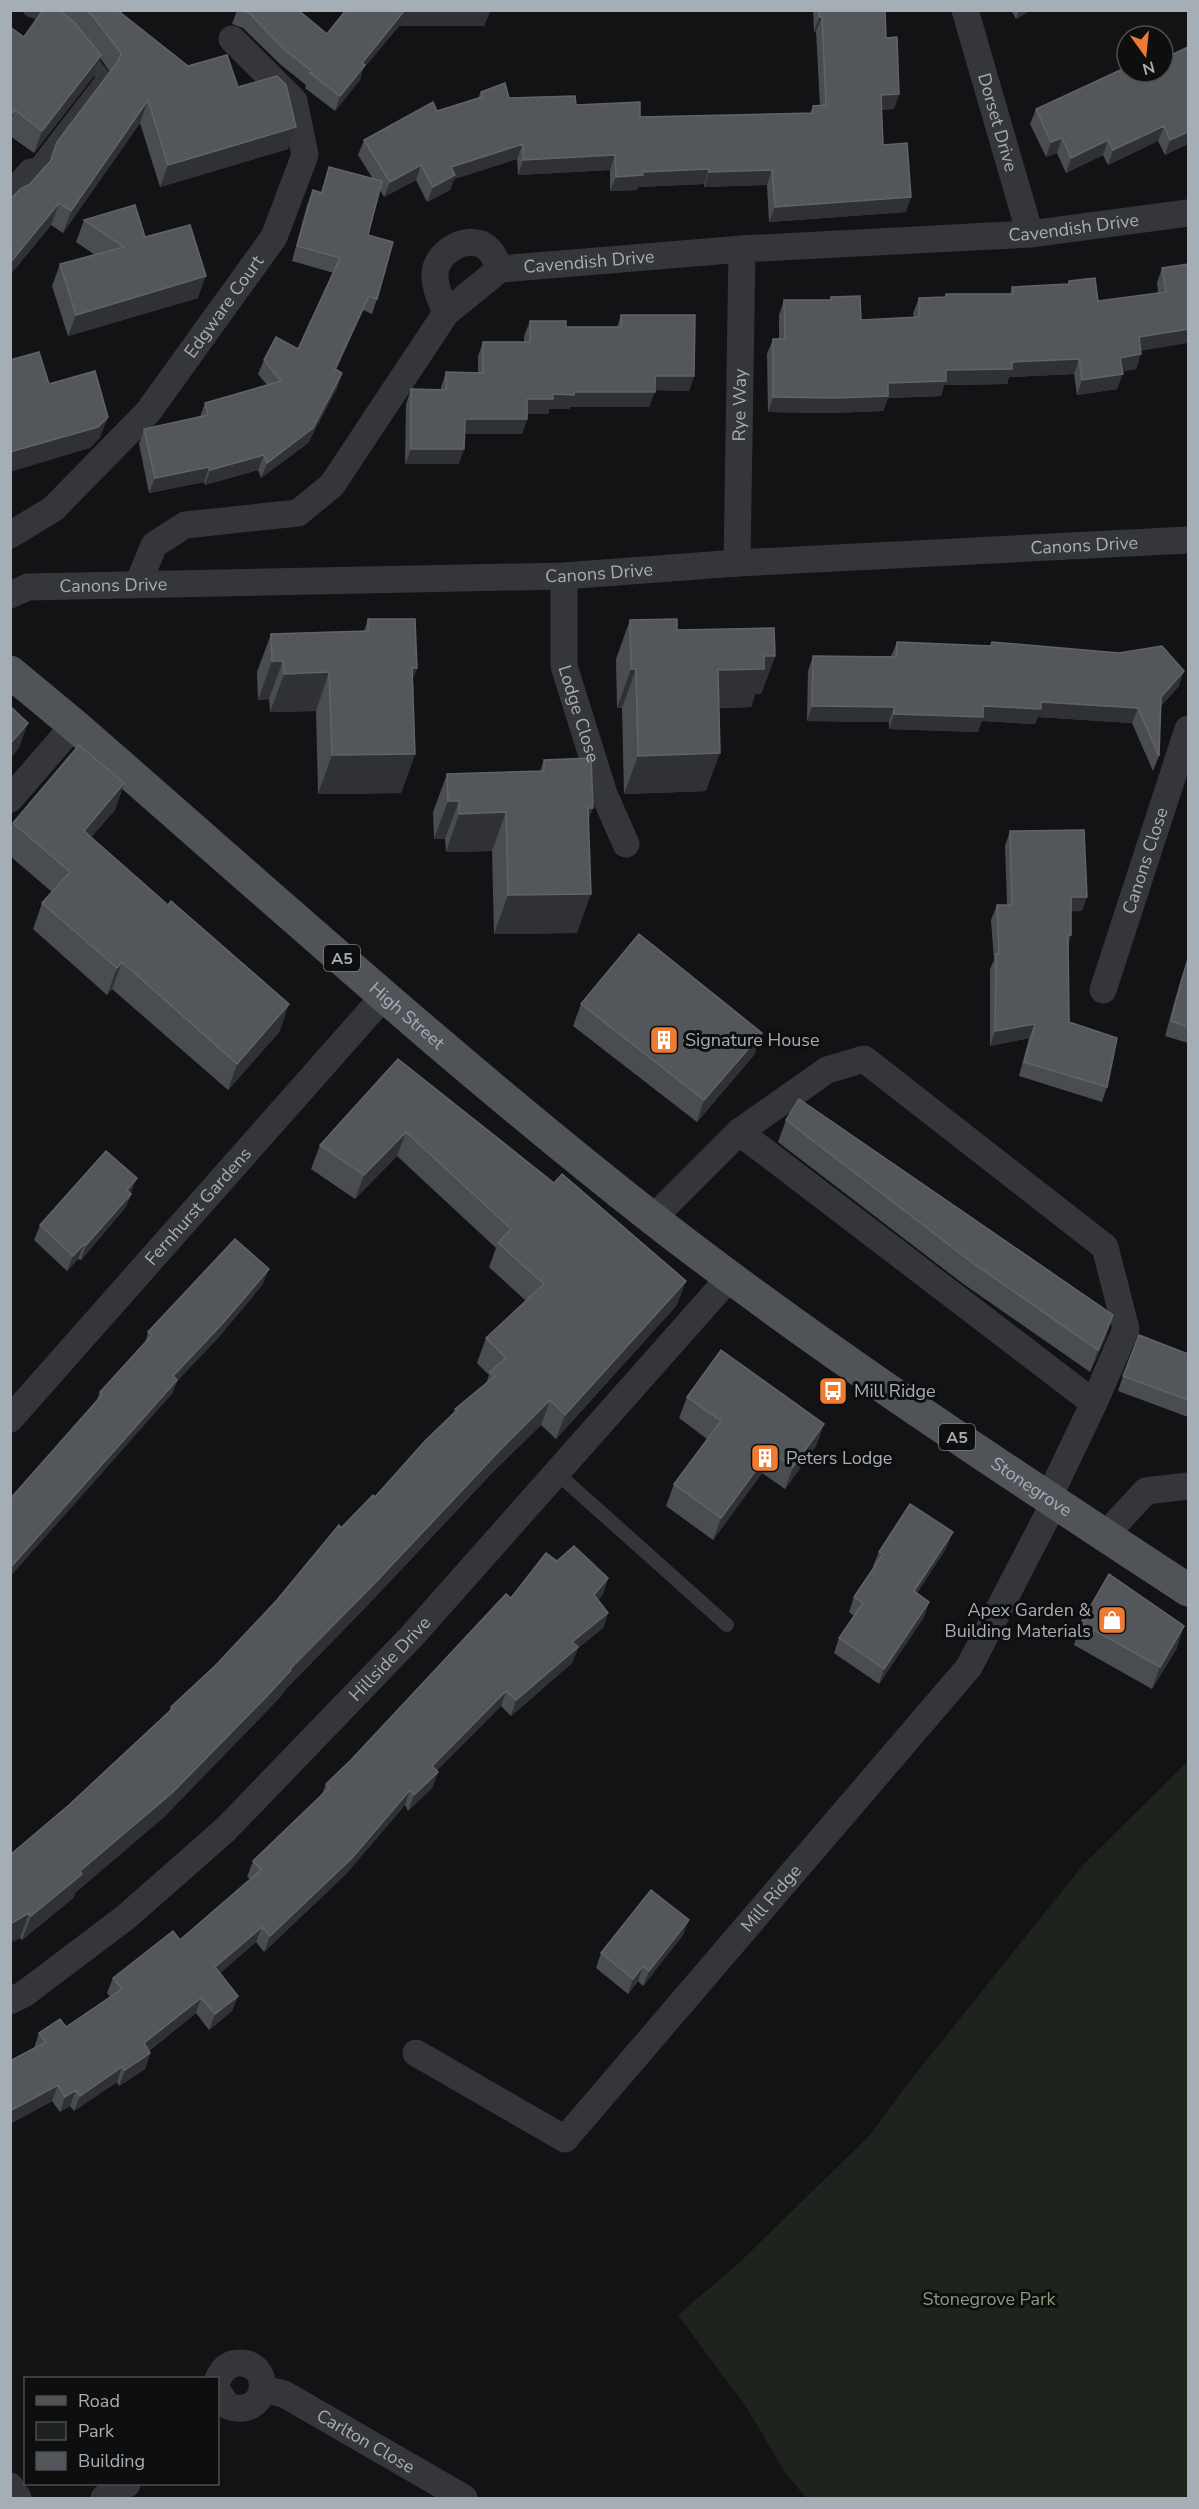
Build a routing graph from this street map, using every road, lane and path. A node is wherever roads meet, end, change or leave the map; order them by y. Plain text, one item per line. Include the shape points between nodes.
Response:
1 (30, 10) edge
2 (965, 10) edge
3 (65, 31) edge
4 (232, 39) dead end
5 (79, 45) edge
6 (31, 172) joint
7 (10, 196) edge
8 (1188, 213) edge
9 (1030, 234) junction
10 (742, 249) junction
11 (500, 269) junction
12 (446, 313) junction
13 (10, 535) edge
14 (1188, 540) edge
15 (737, 563) junction
16 (564, 576) junction
17 (138, 584) junction
18 (10, 595) edge
19 (10, 672) edge
20 (74, 725) junction
21 (1188, 729) edge
22 (10, 800) edge
23 (626, 844) dead end
24 (1103, 990) dead end
25 (385, 995) junction
26 (739, 1132) junction
27 (653, 1218) junction
28 (730, 1277) junction
29 (1094, 1403) junction
30 (10, 1419) edge
31 (558, 1474) junction
32 (1188, 1486) edge
33 (1051, 1501) junction
34 (1105, 1535) junction
35 (1188, 1590) edge
36 (726, 1625) dead end
37 (10, 2001) edge
38 (416, 2053) dead end
39 (219, 2378) edge
40 (263, 2389) junction
41 (223, 2408) edge
42 (125, 2485) edge
43 (10, 2486) edge
44 (18, 2499) edge
45 (104, 2499) edge
46 (464, 2499) edge

1 - 3 lane
2 - 9 street, Dorset Drive
4 - 13 street, Edgware Court via 294,101 305,155 274,237 148,412 52,509
5 - 6 lane via 104,77
6 - 7 street
8 - 9 street, Cavendish Drive
9 - 10 street, Cavendish Drive
10 - 11 street, Cavendish Drive
10 - 15 street, Rye Way
11 - 12 street, Cavendish Drive
11 - 12 street via 492,252 481,244 467,242 441,256 435,281
12 - 17 street, Cavendish Drive via 332,485 298,513 185,525 154,545
14 - 15 street, Canons Drive
15 - 16 street, Canons Drive
16 - 17 street, Canons Drive
16 - 23 street, Lodge Close via 564,666 604,794
17 - 18 street, Canons Drive via 27,586
19 - 20 main road, High Street / A5
20 - 22 street
20 - 25 main road, High Street / A5
21 - 24 street, Canons Close
25 - 27 main road, High Street / A5 via 512,1105
25 - 30 street, Fernhurst Gardens
26 - 27 street
26 - 29 street
26 - 29 street via 827,1070 864,1059 1105,1246 1126,1329
27 - 28 main road, High Street / A5
28 - 31 street, Hillside Drive
28 - 33 main road, Stonegrove / A5 via 888,1391
29 - 33 street
31 - 36 lane
31 - 37 street, Hillside Drive via 412,1636 226,1828 126,1917
32 - 34 street via 1146,1491
33 - 34 main road, Stonegrove / A5
33 - 38 street, Mill Ridge via 969,1667 565,2139
34 - 35 main road, Stonegrove / A5
39 - 40 street via 226,2367 248,2364 260,2374
40 - 41 street via 250,2407
40 - 46 street, Carlton Close via 284,2394
42 - 45 street
43 - 44 street

